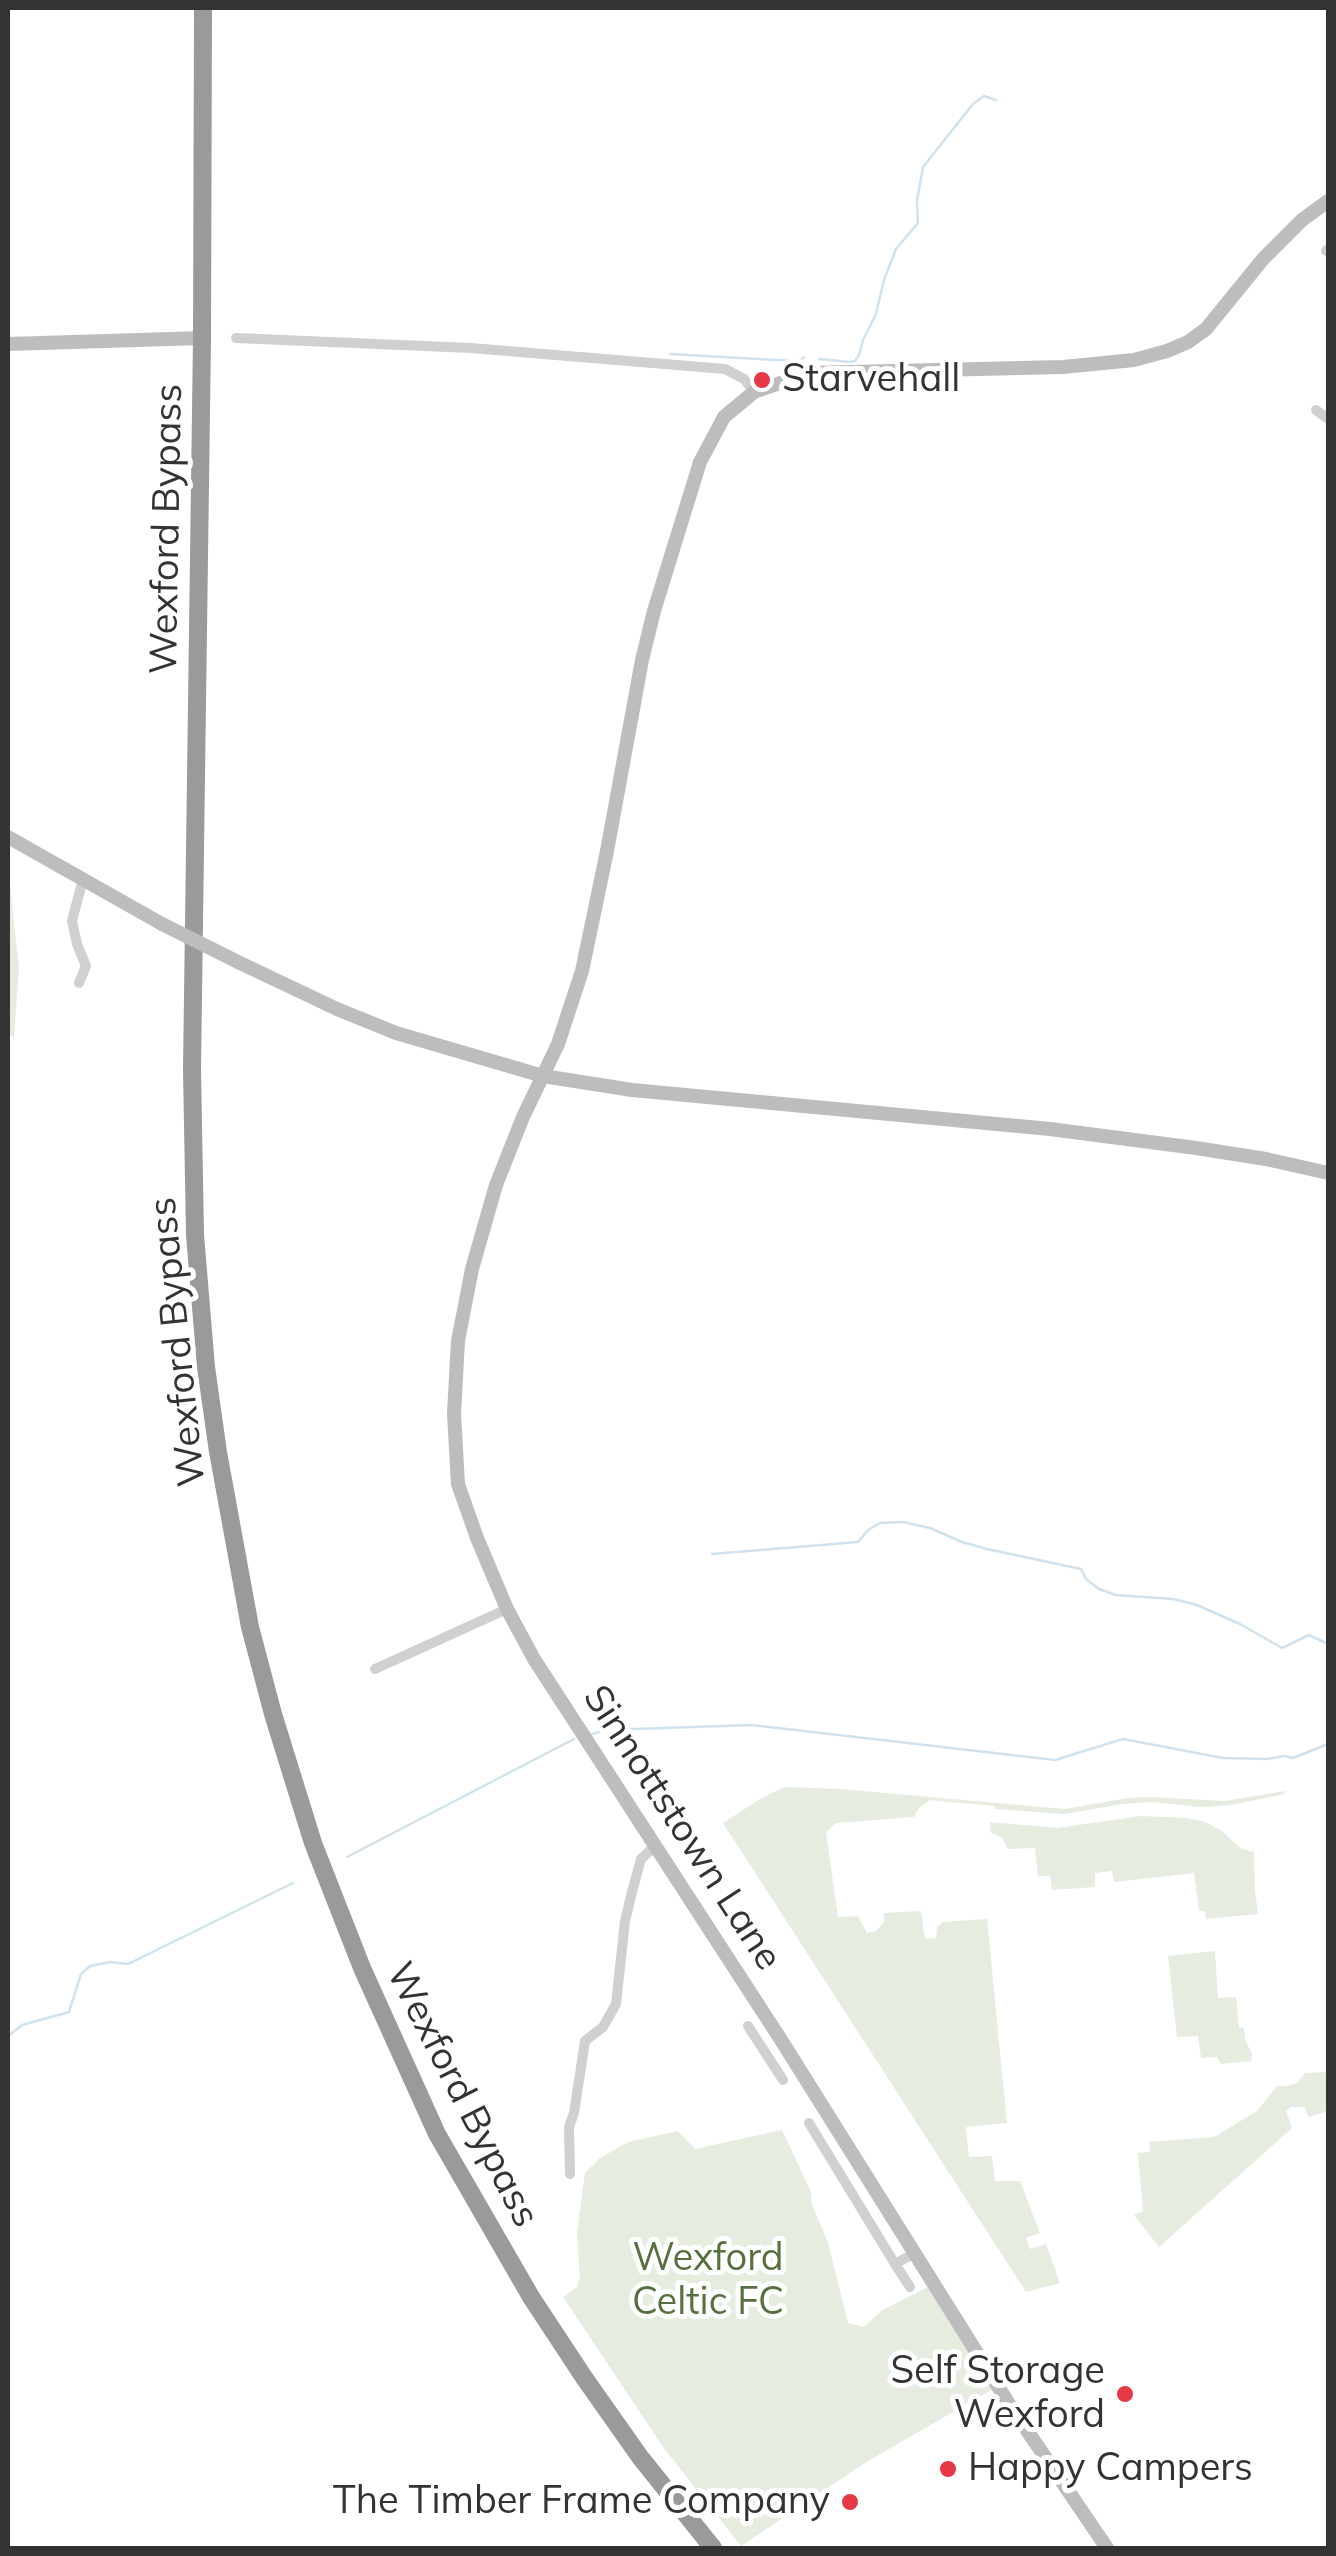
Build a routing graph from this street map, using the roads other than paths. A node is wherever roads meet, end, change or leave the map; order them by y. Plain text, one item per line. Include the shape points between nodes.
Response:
1 (203, 8) edge
2 (1328, 201) edge
3 (202, 338) junction
4 (236, 338) dead end
5 (8, 344) edge
6 (754, 392) junction
7 (1316, 410) dead end
8 (1328, 418) edge
9 (8, 837) edge
10 (83, 879) junction
11 (79, 983) dead end
12 (543, 1076) junction
13 (1328, 1172) edge
14 (507, 1609) junction
15 (375, 1669) dead end
16 (654, 1847) junction
17 (748, 2026) dead end
18 (783, 2043) junction
19 (765, 2052) junction
20 (782, 2080) dead end
21 (809, 2123) dead end
22 (570, 2174) dead end
23 (913, 2254) junction
24 (895, 2264) junction
25 (910, 2287) dead end
26 (713, 2548) edge
27 (1106, 2548) edge

1 - 3 highway, Wexford Bypass
2 - 6 street via 1263,259 1206,329 1150,357 1063,367 809,374
3 - 5 street
3 - 26 highway, Wexford Bypass via 192,1068 196,1235 215,1435 250,1627 313,1844 437,2134 531,2298 640,2457
4 - 6 street via 725,369
6 - 12 street, Sinnottstown Lane via 724,417 700,462 642,660 582,971
7 - 8 street
9 - 10 street
10 - 11 street via 72,921 86,966
10 - 12 street, bridge via 336,1009
12 - 13 street via 1050,1129
12 - 14 street, Sinnottstown Lane via 496,1185 458,1341 458,1484
14 - 15 street
14 - 16 street, Sinnottstown Lane
16 - 18 street, Sinnottstown Lane
16 - 22 street via 642,1859 632,1892 616,2004 585,2042 569,2127
17 - 19 street
18 - 19 street
18 - 23 street, Sinnottstown Lane
19 - 20 street
21 - 24 street
23 - 24 street
23 - 27 street, Sinnottstown Lane
24 - 25 street

